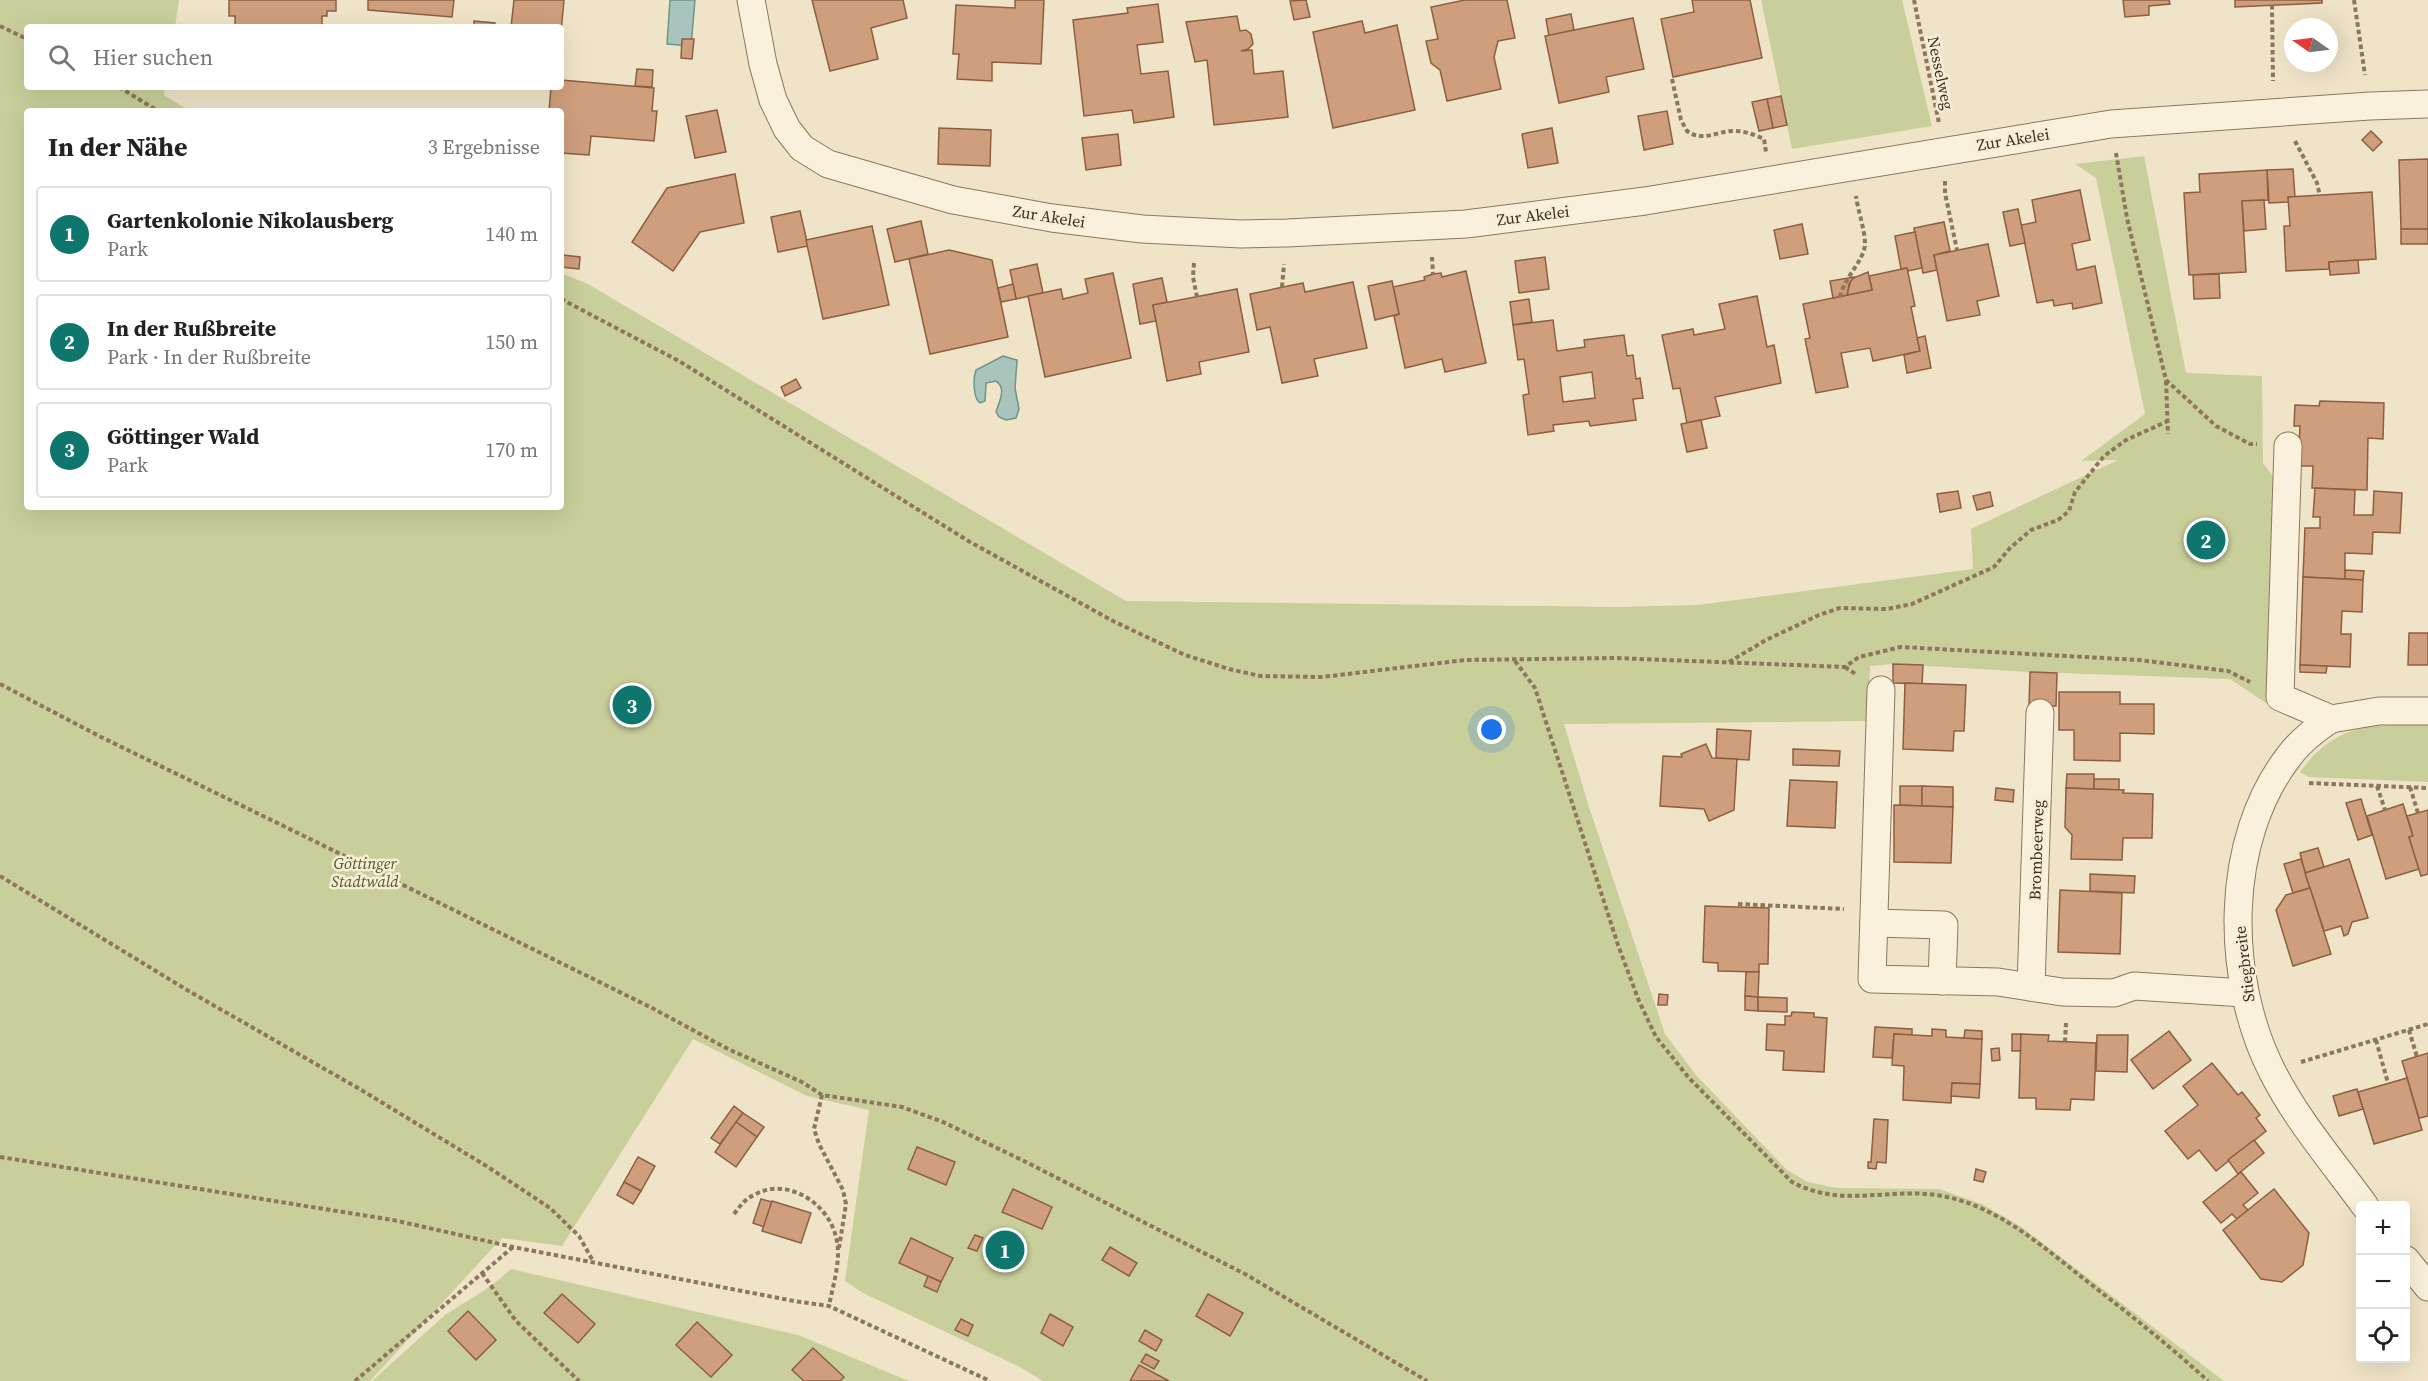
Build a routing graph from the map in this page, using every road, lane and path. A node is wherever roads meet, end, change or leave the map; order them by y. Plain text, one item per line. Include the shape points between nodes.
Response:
1 (751, 0) edge
2 (1914, 0) edge
3 (2354, 0) edge
4 (2272, 5) dead end
5 (0, 26) edge
6 (24, 38) edge
7 (1672, 80) dead end
8 (125, 90) edge
9 (2428, 104) edge
10 (2370, 106) junction
11 (153, 108) edge
12 (2283, 111) junction
13 (2111, 124) junction
14 (1945, 150) junction
15 (1850, 166) junction
16 (1771, 179) junction
17 (2320, 196) dead end
18 (1957, 250) dead end
19 (1840, 297) dead end
20 (564, 301) edge
21 (2166, 380) junction
22 (2168, 421) junction
23 (2168, 434) dead end
24 (2288, 446) joint
25 (1515, 661) junction
26 (1728, 663) junction
27 (0, 684) edge
28 (1881, 690) dead end
29 (2280, 697) junction
30 (2428, 711) edge
31 (2040, 713) dead end
32 (2331, 718) junction
33 (2273, 782) junction
34 (2377, 786) junction
35 (2410, 787) junction
36 (2428, 788) edge
37 (2385, 810) dead end
38 (2418, 813) dead end
39 (0, 876) edge
40 (1738, 904) dead end
41 (1874, 921) junction
42 (1942, 981) junction
43 (2031, 987) junction
44 (2244, 993) junction
45 (2428, 1024) edge
46 (2409, 1030) junction
47 (2376, 1040) junction
48 (2417, 1057) dead end
49 (2272, 1071) junction
50 (2388, 1083) dead end
51 (822, 1095) junction
52 (0, 1157) edge
53 (2361, 1201) edge
54 (734, 1214) dead end
55 (513, 1247) junction
56 (838, 1252) junction
57 (2414, 1258) edge
58 (594, 1262) junction
59 (482, 1273) junction
60 (2428, 1287) edge
61 (829, 1305) junction
62 (355, 1381) edge
63 (579, 1381) edge
64 (990, 1381) edge
65 (1427, 1381) edge
66 (2208, 1381) edge

1 - 16 street, Zur Akelei via 773,100 787,129 802,148 828,164 868,177 953,200 1052,218 1153,230 1322,233 1466,224 1646,201
2 - 14 path, Nesselweg
3 - 10 path
4 - 12 path
5 - 6 path
7 - 16 path via 1687,131 1704,137 1735,131 1764,139
8 - 11 path
9 - 10 street, Zur Akelei
10 - 12 street, Zur Akelei
12 - 13 street, Zur Akelei
12 - 17 path
13 - 14 street, Zur Akelei
13 - 21 path via 2127,218
14 - 15 street, Zur Akelei
14 - 18 path, Nesselweg via 1945,193
15 - 16 street, Zur Akelei
15 - 19 path via 1864,244
20 - 25 path via 679,361 970,542 1113,621 1185,655 1228,669 1287,678 1377,672 1466,660
21 - 22 path
21 - 24 path via 2216,426 2250,444
22 - 23 path
22 - 26 path via 2126,440 2104,456 2075,492 2069,512 2031,530 1994,567 1912,604 1887,609 1840,608 1819,615
24 - 29 street
25 - 26 path via 1616,658
25 - 66 path via 1535,688 1639,1001 1656,1037 1689,1078 1792,1182 1807,1190 1834,1194 1936,1194 1980,1206 2027,1235 2165,1342
26 - 29 path via 1845,668 1859,657 1901,647 2139,660 2228,671
27 - 51 path
28 - 41 street
29 - 32 street
30 - 32 street via 2379,711
31 - 43 street, Brombeerweg
32 - 33 street, Stiegbreite via 2290,755
33 - 34 path
33 - 44 street, Stiegbreite via 2246,848 2240,887 2238,922
34 - 35 path
34 - 37 path
35 - 36 path
35 - 38 path
39 - 58 path via 497,1173 550,1208 579,1236
40 - 41 path via 1838,907
41 - 42 street via 1944,926
41 - 42 street via 1872,979
42 - 43 street
43 - 44 street via 2062,992 2114,993 2134,986
44 - 49 street, Stiegbreite
45 - 46 path
46 - 47 path
46 - 48 path
47 - 49 path
47 - 50 path
49 - 53 street, Stiegbreite via 2313,1136
51 - 56 path via 814,1129 846,1204
51 - 65 path via 902,1107 943,1122 1245,1274
52 - 55 path via 393,1220
54 - 56 path via 755,1194 793,1190 806,1196 825,1215 833,1227
55 - 58 path
55 - 59 path
56 - 61 path
57 - 60 street
58 - 61 path
59 - 62 path
59 - 63 path via 516,1321
61 - 64 path

